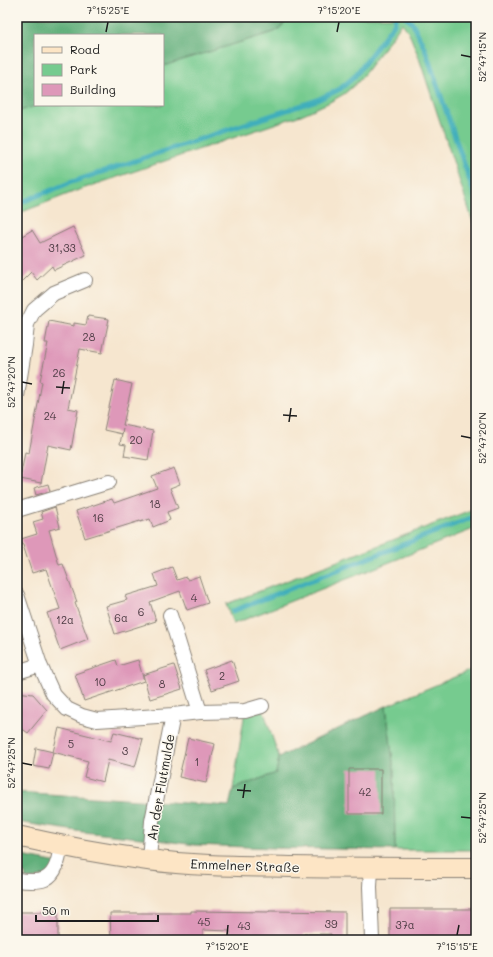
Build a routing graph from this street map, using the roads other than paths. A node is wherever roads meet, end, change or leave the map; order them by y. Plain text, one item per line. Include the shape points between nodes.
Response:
1 (85, 280) dead end
2 (17, 396) edge
3 (109, 482) dead end
4 (17, 510) edge
5 (17, 595) edge
6 (170, 615) dead end
7 (40, 665) junction
8 (17, 672) edge
9 (262, 706) dead end
10 (200, 712) junction
11 (173, 714) junction
12 (17, 836) edge
13 (61, 846) junction
14 (149, 860) junction
15 (371, 868) junction
16 (476, 868) edge
17 (17, 880) edge
18 (372, 940) edge

1 - 2 street via 54,293 34,310 27,324
3 - 4 street
5 - 7 street, An der Flutmulde
6 - 10 street
7 - 8 street
7 - 11 street, An der Flutmulde via 53,694 67,709 82,716 97,720
9 - 10 street, An der Flutmulde via 245,711
10 - 11 street, An der Flutmulde
11 - 14 street, An der Flutmulde via 152,821
12 - 13 street, Emmelner Straße
13 - 14 street, Emmelner Straße
13 - 17 street via 58,863 45,879
14 - 15 street, Emmelner Straße via 202,864
15 - 16 street, Emmelner Straße
15 - 18 street

